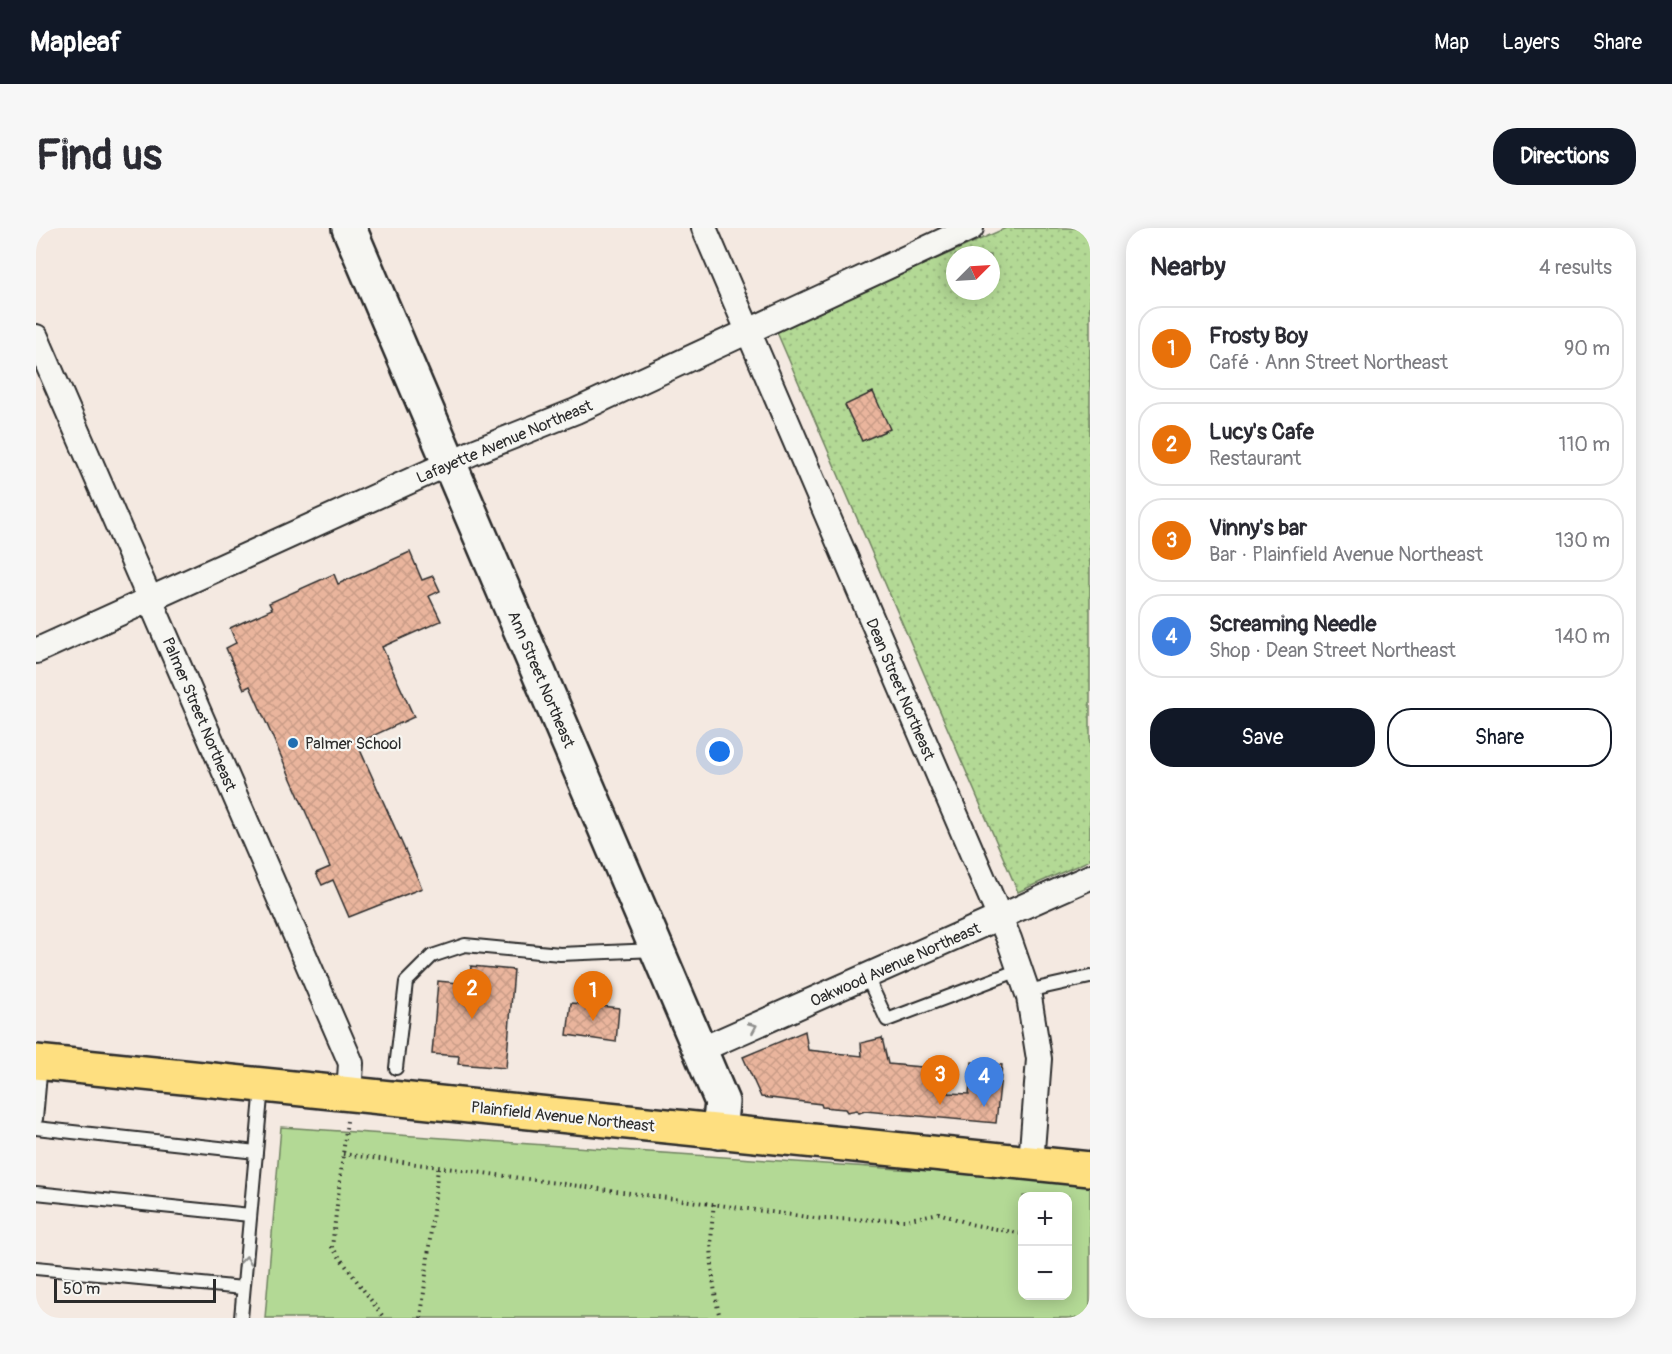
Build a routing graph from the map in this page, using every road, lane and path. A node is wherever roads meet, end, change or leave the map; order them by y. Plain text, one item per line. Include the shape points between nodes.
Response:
1 (349, 228) edge
2 (704, 228) edge
3 (971, 228) edge
4 (747, 330) junction
5 (36, 337) edge
6 (450, 463) junction
7 (150, 600) junction
8 (36, 651) edge
9 (1090, 877) edge
10 (999, 918) junction
11 (657, 950) junction
12 (867, 977) junction
13 (1090, 977) edge
14 (1023, 980) junction
15 (700, 1050) junction
16 (38, 1062) edge
17 (396, 1068) dead end
18 (262, 1085) junction
19 (349, 1094) junction
20 (36, 1119) edge
21 (36, 1128) edge
22 (719, 1132) junction
23 (255, 1152) junction
24 (344, 1154) junction
25 (1031, 1163) junction
26 (438, 1168) junction
27 (1090, 1169) edge
28 (36, 1193) edge
29 (714, 1204) junction
30 (250, 1215) junction
31 (1018, 1233) edge
32 (36, 1268) edge
33 (243, 1288) junction
34 (241, 1318) edge
35 (384, 1318) edge
36 (421, 1318) edge
37 (720, 1318) edge

1 - 6 main road, Ann Street Northeast
2 - 4 street, Dean Street Northeast
3 - 4 street, Lafayette Avenue Northeast
4 - 6 street, Lafayette Avenue Northeast via 576,411
4 - 10 street, Dean Street Northeast
5 - 7 street, Palmer Street Northeast
6 - 7 street, Lafayette Avenue Northeast
6 - 11 main road, Ann Street Northeast
7 - 8 street, Lafayette Avenue Northeast
7 - 19 street, Palmer Street Northeast via 351,1064
9 - 10 street, Oakwood Avenue Northeast
10 - 12 street, Oakwood Avenue Northeast
10 - 14 street, Dean Street Northeast
11 - 15 main road, Ann Street Northeast
11 - 17 lane via 560,954 465,945 432,956 406,982
12 - 14 lane via 887,1020
15 -> 12 street, Oakwood Avenue Northeast
13 - 14 lane
14 - 25 street, Dean Street Northeast via 1039,1059
15 - 22 main road, Ann Street Northeast via 722,1102
16 - 18 main road, Plainfield Avenue Northeast
16 - 20 lane
18 - 19 main road, Plainfield Avenue Northeast
18 - 23 lane
19 - 22 main road, Plainfield Avenue Northeast
19 - 24 path
21 - 23 lane
22 - 25 main road, Plainfield Avenue Northeast
23 - 30 lane
24 - 26 path
24 - 35 path via 332,1247
25 - 27 main road, Plainfield Avenue Northeast
26 - 29 path
26 - 36 path
28 - 30 lane
29 - 31 path via 822,1219 905,1220 939,1213 970,1224
29 - 37 path via 711,1227
33 -> 30 lane
32 - 33 lane
33 - 34 lane

